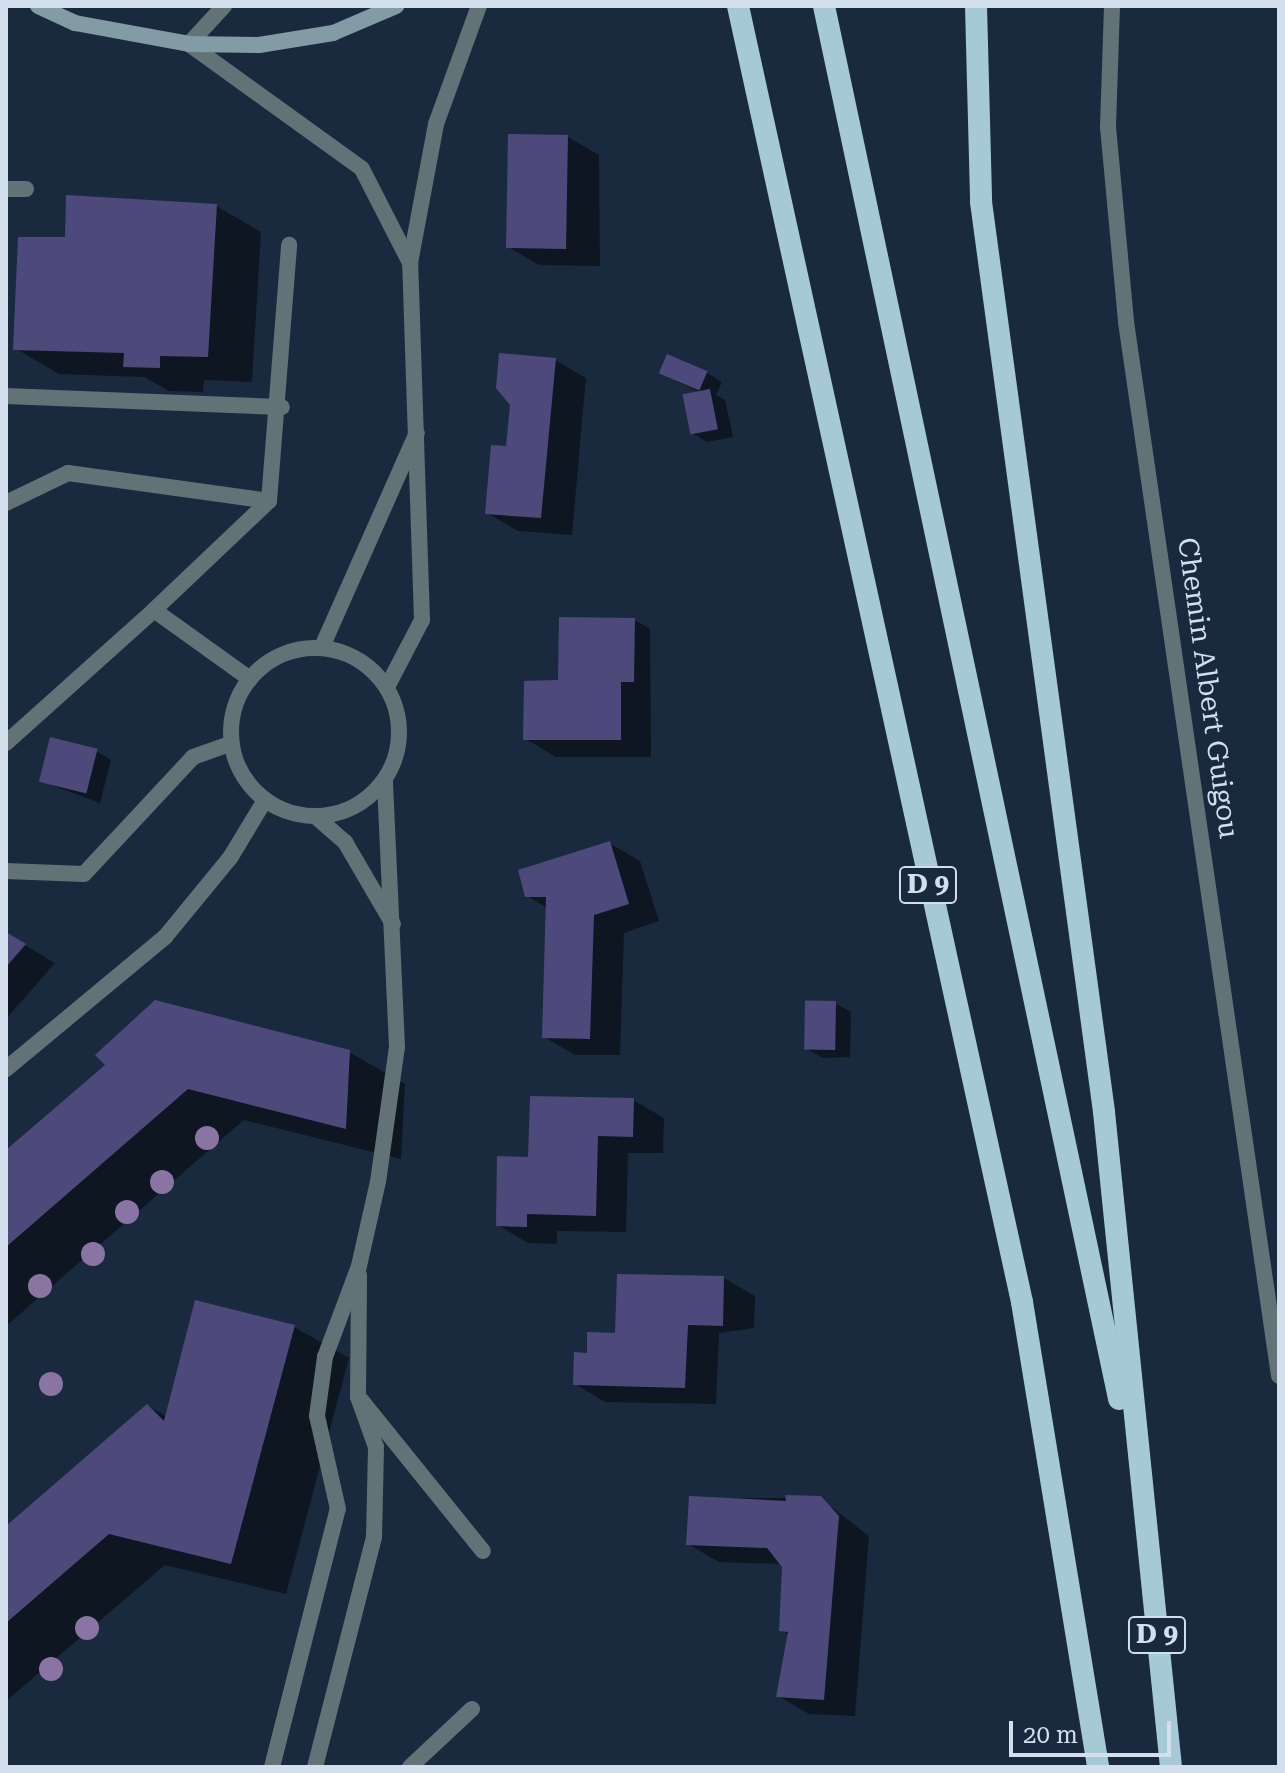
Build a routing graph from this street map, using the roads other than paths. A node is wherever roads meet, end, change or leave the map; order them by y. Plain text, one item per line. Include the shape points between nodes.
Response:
1 (38, 6) edge
2 (224, 6) edge
3 (396, 6) edge
4 (479, 6) edge
5 (738, 6) edge
6 (824, 6) edge
7 (976, 6) edge
8 (1112, 6) edge
9 (189, 44) junction
10 (6, 189) edge
11 (26, 189) dead end
12 (289, 245) dead end
13 (410, 263) junction
14 (6, 396) edge
15 (282, 407) junction
16 (419, 428) junction
17 (269, 501) junction
18 (6, 503) edge
19 (154, 610) junction
20 (322, 647) junction
21 (250, 679) junction
22 (387, 687) junction
23 (6, 743) edge
24 (232, 743) junction
25 (385, 780) junction
26 (265, 800) junction
27 (315, 816) junction
28 (6, 871) edge
29 (396, 927) junction
30 (6, 1069) edge
31 (359, 1266) junction
32 (1279, 1376) edge
33 (358, 1397) junction
34 (1141, 1502) junction
35 (483, 1551) dead end
36 (472, 1709) dead end
37 (272, 1767) edge
38 (315, 1767) edge
39 (410, 1767) edge
40 (1098, 1767) edge
41 (1171, 1767) edge

1 - 9 main road via 75,23
2 - 9 street
3 - 9 main road via 333,33 259,45
4 - 13 street via 436,124
5 - 40 highway, D 9 via 1022,1302
6 - 34 highway, D 9
7 - 34 highway via 981,202 1104,1112
8 - 32 street, Chemin Albert Guigou via 1108,127 1126,322
9 - 13 street via 362,169
10 - 11 street
12 - 15 street
13 - 16 street
14 - 15 street
15 - 17 street
16 - 20 street
16 - 22 street via 422,620
17 - 18 street via 68,473
17 - 19 street
19 - 21 street
19 - 23 street
20 - 21 street via 271,660
20 - 22 street via 348,653
21 - 24 street via 232,720
22 - 25 street via 399,734
24 - 26 street via 238,765
24 - 28 street via 193,757 84,874
25 - 27 street via 342,812
25 - 29 street
26 - 27 street
26 - 30 street via 230,858 165,937
27 - 29 street via 345,842
29 - 31 street via 397,1047
31 - 33 street
31 - 37 street via 325,1357 317,1416 338,1509
33 - 35 street
33 - 38 street via 376,1447 374,1537
34 - 41 highway, D 9
36 - 39 street

